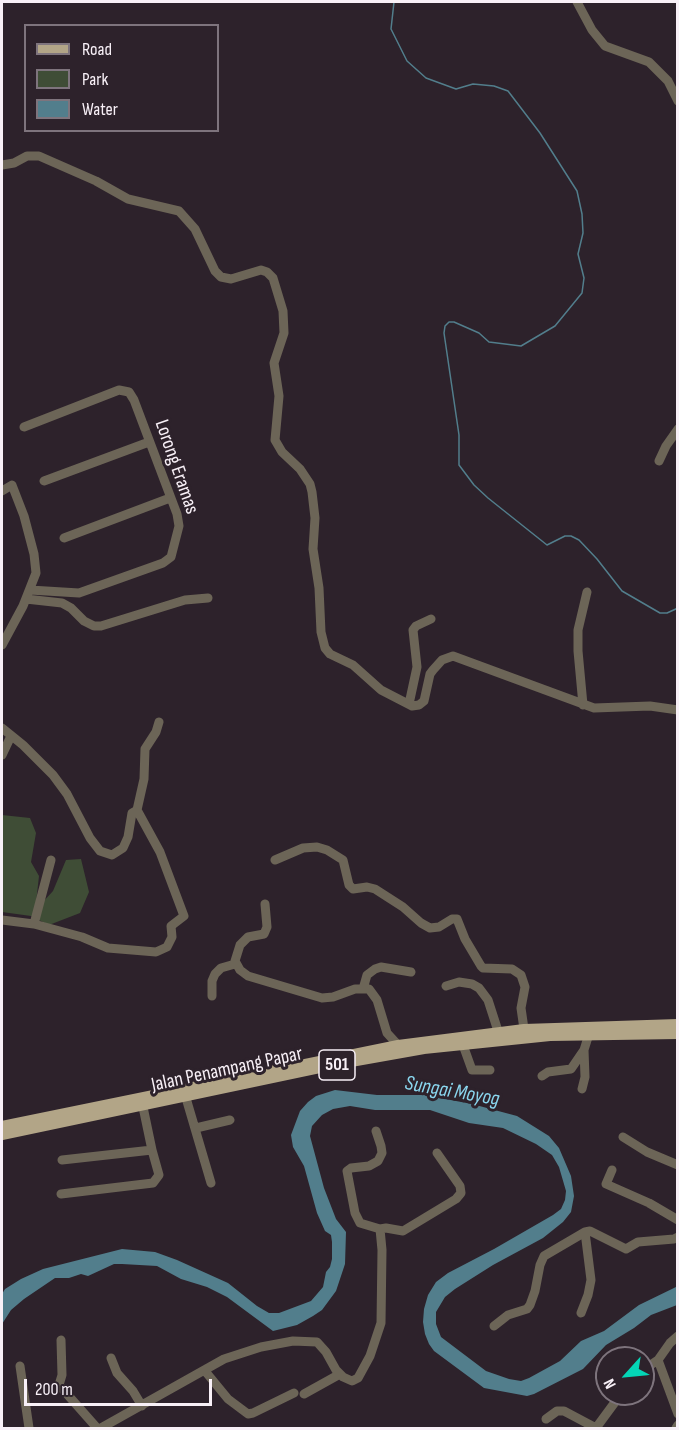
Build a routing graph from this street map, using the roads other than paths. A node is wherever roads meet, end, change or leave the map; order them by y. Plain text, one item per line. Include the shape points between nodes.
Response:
1 (577, 2) edge
2 (678, 101) edge
3 (2, 165) edge
4 (24, 427) dead end
5 (678, 429) edge
6 (148, 442) junction
7 (659, 461) dead end
8 (44, 481) dead end
9 (2, 491) edge
10 (170, 498) junction
11 (64, 538) dead end
12 (587, 591) dead end
13 (28, 594) junction
14 (208, 598) dead end
15 (431, 619) dead end
16 (2, 645) edge
17 (409, 704) junction
18 (583, 705) junction
19 (678, 710) edge
20 (159, 722) dead end
21 (2, 728) edge
22 (11, 736) junction
23 (2, 755) edge
24 (137, 810) junction
25 (51, 860) dead end
26 (275, 860) dead end
27 (265, 904) dead end
28 (2, 920) edge
29 (34, 924) junction
30 (235, 964) junction
31 (411, 972) dead end
32 (446, 986) dead end
33 (363, 988) junction
34 (212, 996) dead end
35 (678, 1024) edge
36 (524, 1029) junction
37 (498, 1031) junction
38 (678, 1034) edge
39 (589, 1035) junction
40 (398, 1045) junction
41 (463, 1045) junction
42 (584, 1050) junction
43 (490, 1070) dead end
44 (542, 1076) dead end
45 (582, 1089) dead end
46 (186, 1098) junction
47 (143, 1107) junction
48 (230, 1120) dead end
49 (2, 1126) edge
50 (196, 1128) junction
51 (376, 1131) dead end
52 (2, 1135) edge
53 (623, 1137) dead end
54 (152, 1150) junction
55 (437, 1153) dead end
56 (62, 1160) dead end
57 (678, 1165) edge
58 (612, 1170) dead end
59 (211, 1183) dead end
60 (61, 1194) dead end
61 (678, 1220) edge
62 (380, 1229) junction
63 (585, 1232) junction
64 (678, 1237) edge
65 (581, 1313) dead end
66 (494, 1326) dead end
67 (678, 1336) edge
68 (61, 1340) dead end
69 (111, 1358) dead end
70 (658, 1360) junction
71 (655, 1362) edge
72 (20, 1366) dead end
73 (205, 1371) junction
74 (339, 1374) junction
75 (294, 1393) dead end
76 (304, 1394) dead end
77 (142, 1406) junction
78 (612, 1406) edge
79 (678, 1414) edge
80 (546, 1419) dead end
81 (29, 1428) edge
82 (99, 1428) edge
83 (596, 1428) edge

1 - 2 street via 605,46 649,62 668,81
3 - 17 street via 39,156 128,199 179,211 195,229 221,277 231,279 261,270 273,278 283,311 284,333 274,363 279,396 275,440 300,469 312,492 313,549 324,644 330,654 353,665 376,687
4 - 6 street, Lorong Eramas via 122,390 133,397
5 - 7 street
6 - 8 street
6 - 10 street, Lorong Eramas
9 - 13 street via 12,485 24,516 36,567
10 - 11 street
10 - 13 street, Lorong Eramas via 179,526 169,561 85,592
12 - 18 street via 578,630
13 - 14 street via 62,603 88,624 101,626 185,600
13 - 16 street
15 - 17 street via 413,630 417,667
17 - 18 street via 416,706 424,701 430,674 442,660 453,656
18 - 19 street
20 - 24 street via 145,749
21 - 22 street
22 - 23 street
22 - 24 street via 61,784 100,851 112,855 123,848 132,813
24 - 29 street via 160,852 184,911 184,918 171,926 172,937 167,947 156,952 112,948
25 - 29 street
26 - 36 street via 303,848 327,850 343,860 353,889 367,887 379,891 430,928 457,920 483,968 512,969 521,975 525,987 521,1008
27 - 30 street via 266,931 245,939
28 - 29 street
30 - 33 street via 248,976 317,997 333,997
30 - 34 street via 216,971
31 - 33 street via 375,969 367,975
32 - 37 street via 459,982 479,988 488,1000
33 - 40 street via 375,995 387,1033
35 - 36 main road, Jalan Penampang Papar / 501
36 - 37 main road, Jalan Penampang Papar / 501
37 - 40 main road, Jalan Penampang Papar / 501
38 - 39 main road, Jalan Penampang Papar / 501
39 - 41 main road, Jalan Penampang Papar / 501
39 - 42 street
40 - 49 main road, Jalan Penampang Papar / 501
41 - 43 street via 472,1070
41 - 46 main road, Jalan Penampang Papar / 501 via 334,1065
42 - 44 street via 571,1069
42 - 45 street
46 - 47 main road, Jalan Penampang Papar / 501
46 - 50 street
47 - 52 main road, Jalan Penampang Papar / 501
47 - 54 street
48 - 50 street
50 - 59 street
51 - 62 street via 382,1152 378,1161 347,1171 356,1217 360,1223
53 - 57 street
54 - 56 street
54 - 60 street via 159,1175 153,1183
55 - 62 street via 458,1182 459,1196 407,1229
58 - 61 street via 606,1184
62 - 74 street via 380,1326 361,1375 352,1381
63 - 64 street via 626,1249 638,1242
63 - 65 street via 591,1280
63 - 66 street via 544,1256 530,1305
67 - 70 street
68 - 82 street via 59,1385
69 - 77 street via 117,1373
70 - 71 street
70 - 79 street
72 - 81 street
73 - 74 street via 224,1359 261,1347 302,1341 320,1344
73 - 75 street via 228,1399 248,1414
73 - 77 street
74 - 76 street
77 - 82 street
78 - 83 street
80 - 83 street via 564,1411

